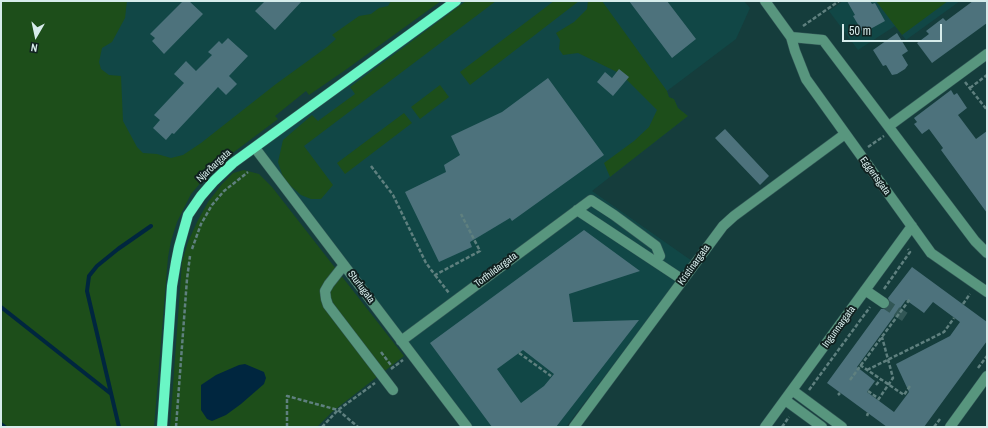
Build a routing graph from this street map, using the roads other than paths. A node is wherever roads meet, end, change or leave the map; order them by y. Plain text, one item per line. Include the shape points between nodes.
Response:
1 (456, 1) edge
2 (765, 1) edge
3 (791, 37) junction
4 (987, 54) edge
5 (891, 128) junction
6 (845, 134) junction
7 (255, 148) junction
8 (577, 210) junction
9 (912, 226) junction
10 (986, 249) edge
11 (660, 256) dead end
12 (344, 265) junction
13 (683, 280) junction
14 (866, 290) junction
15 (987, 292) edge
16 (881, 300) tunnel mouth
17 (401, 341) junction
18 (987, 376) edge
19 (392, 390) dead end
20 (792, 390) junction
21 (785, 400) junction
22 (162, 427) edge
23 (467, 427) edge
24 (574, 427) edge
25 (765, 427) edge
26 (822, 427) edge
27 (842, 427) edge
28 (950, 427) edge

1 - 7 main road, Njarðargata
2 - 3 street, Eggertsgata
3 - 5 street via 823,40
3 - 6 street, Eggertsgata via 806,79
4 - 5 street
5 - 10 street via 975,241
6 - 9 street, Eggertsgata
6 - 13 street, Kristínargata via 722,226
7 - 12 street, Sturlugata
7 - 22 main road, Njarðargata via 232,163 201,196 188,215 172,286
8 - 11 street, Torfhildargata via 590,200 656,246
8 - 13 street
8 - 17 street, Torfhildargata
9 - 14 street, Ingunnargata
9 - 15 street, Eggertsgata via 931,253
12 - 17 street, Sturlugata
12 - 19 street via 325,291 328,305
13 - 24 street, Kristínargata
14 - 16 street
14 - 20 street, Ingunnargata
17 - 23 street, Sturlugata
18 - 28 street
20 - 21 street, Ingunnargata
20 - 27 street
21 - 25 street, Ingunnargata
21 - 26 street

